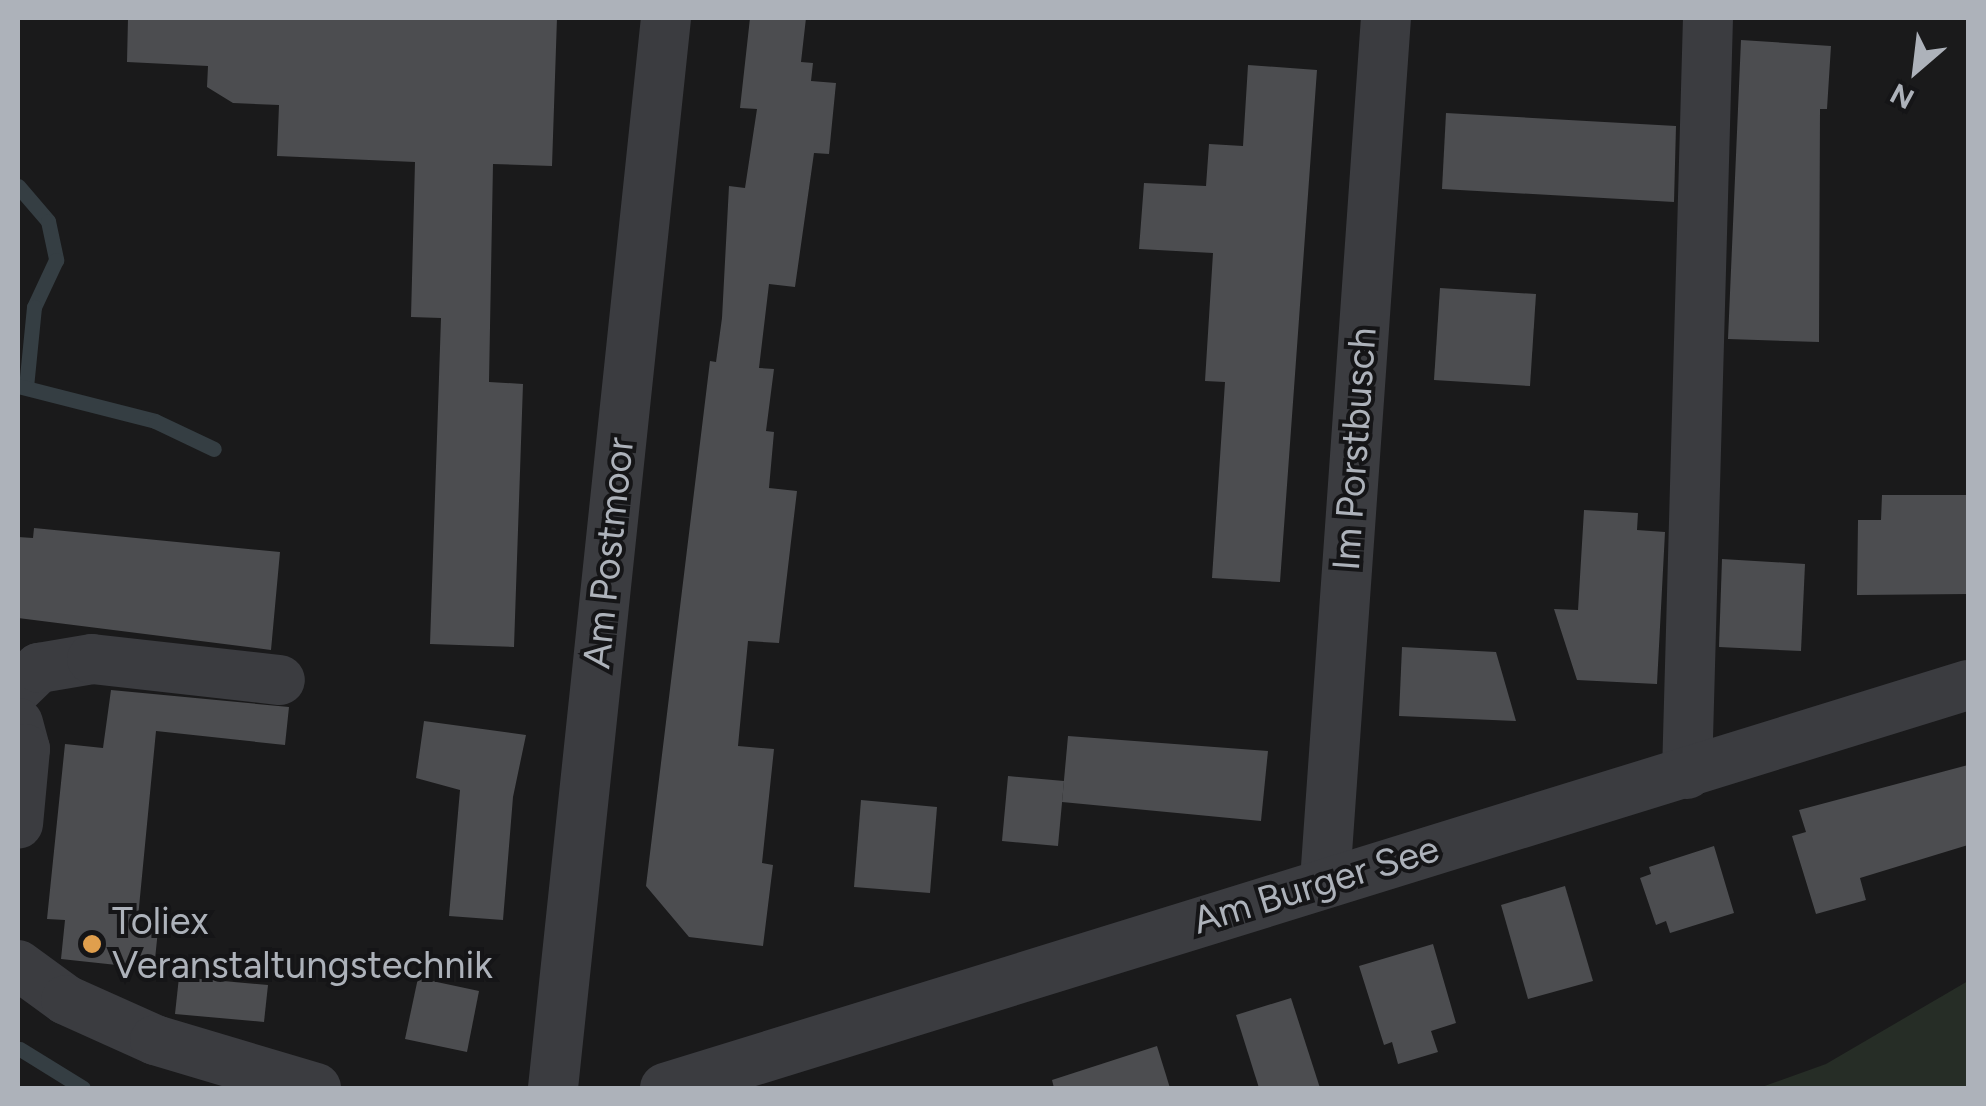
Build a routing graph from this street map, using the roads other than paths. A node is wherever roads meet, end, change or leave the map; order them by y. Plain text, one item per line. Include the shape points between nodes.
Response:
1 (666, 18) edge
2 (1386, 18) edge
3 (1708, 18) edge
4 (280, 680) dead end
5 (1968, 686) edge
6 (18, 688) edge
7 (18, 724) edge
8 (1687, 774) junction
9 (18, 824) edge
10 (1325, 881) junction
11 (18, 965) edge
12 (316, 1088) edge
13 (553, 1088) edge
14 (665, 1088) edge

1 - 13 street, Am Postmoor
2 - 10 street, Im Porstbusch
3 - 8 street
4 - 6 street via 92,659 39,668
5 - 8 street, Am Burger See
7 - 9 street via 25,749
8 - 10 street, Am Burger See
10 - 14 street, Am Burger See
11 - 12 street via 66,1000 155,1040

